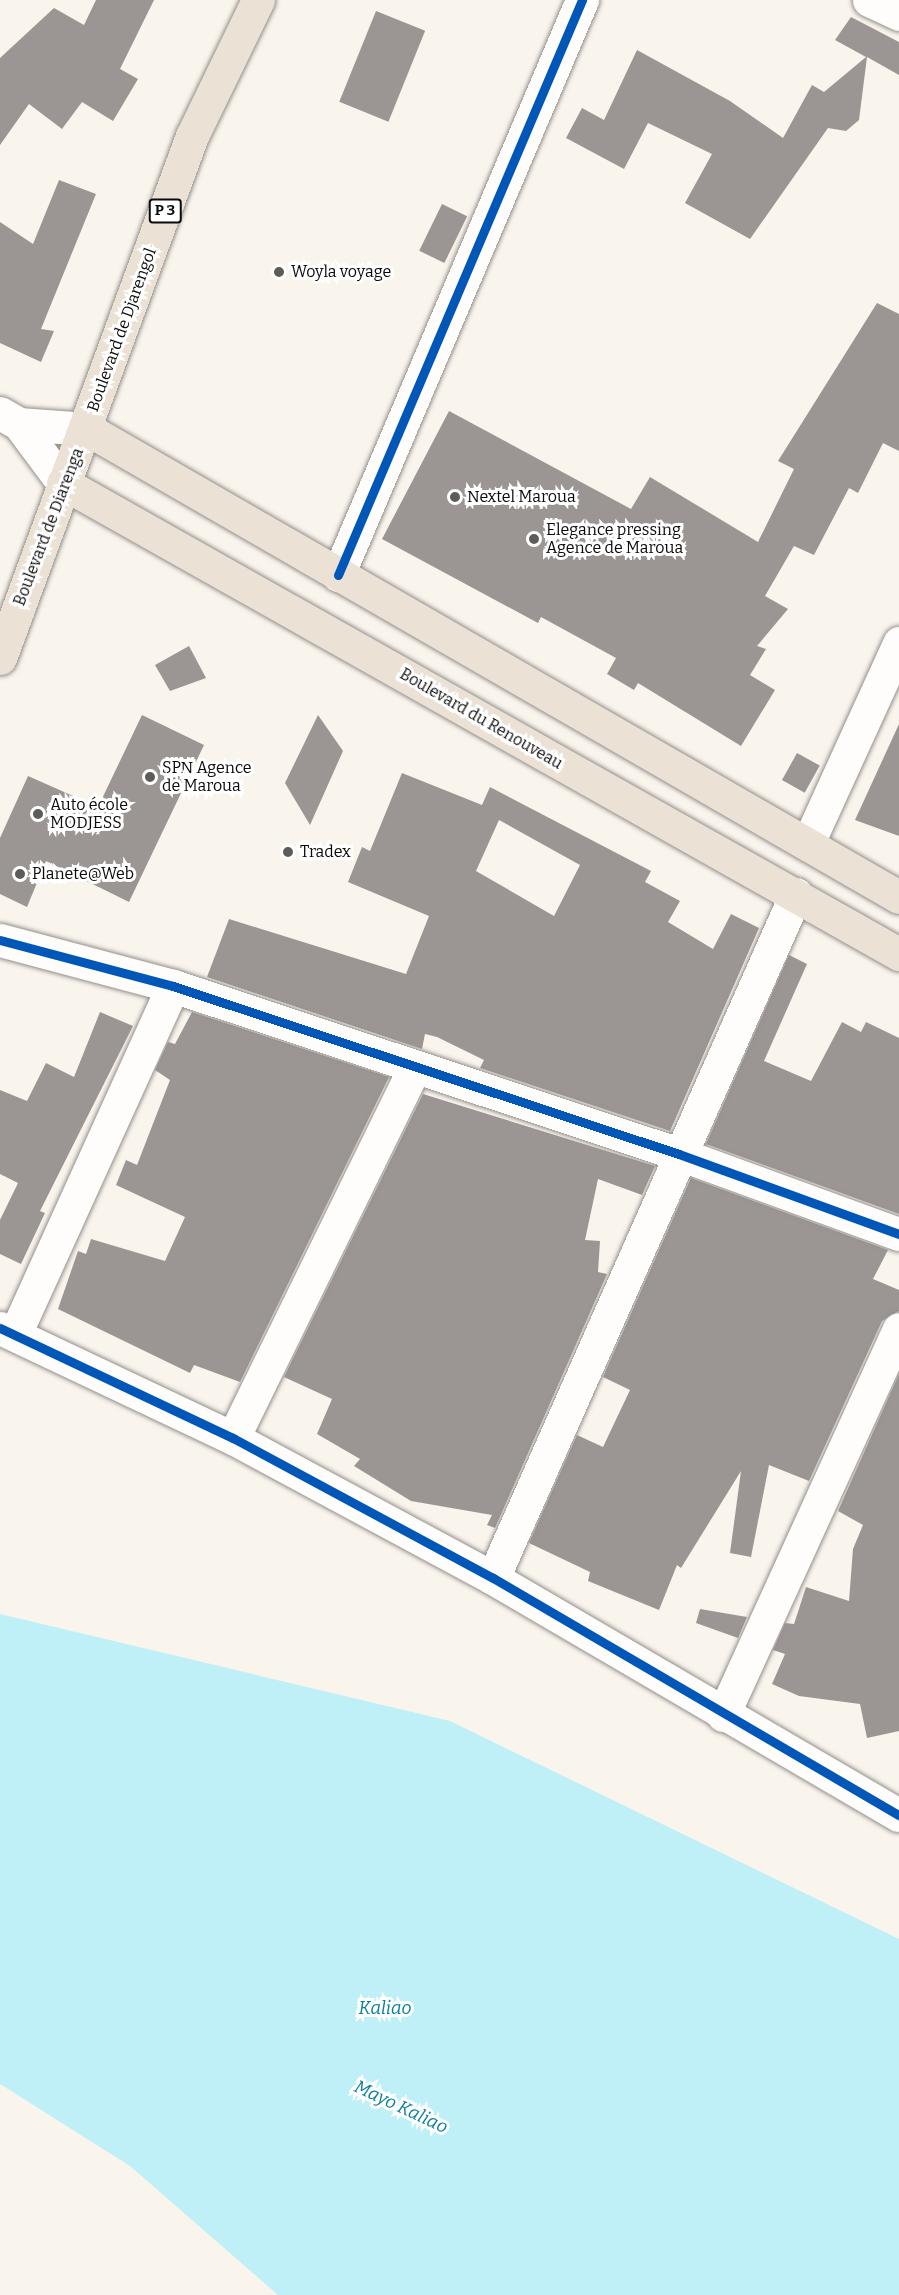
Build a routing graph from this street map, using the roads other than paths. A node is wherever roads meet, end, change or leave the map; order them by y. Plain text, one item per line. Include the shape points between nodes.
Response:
1 (582, 0) edge
2 (869, 0) edge
3 (250, 2) edge
4 (899, 14) edge
5 (10, 418) edge
6 (87, 429) junction
7 (63, 483) junction
8 (338, 575) junction
9 (899, 643) edge
10 (0, 658) edge
11 (808, 843) junction
12 (796, 894) junction
13 (899, 897) edge
14 (0, 940) edge
15 (899, 954) edge
16 (173, 986) junction
17 (415, 1066) junction
18 (679, 1154) junction
19 (899, 1234) edge
20 (899, 1329) edge
21 (8, 1330) edge
22 (233, 1438) junction
23 (493, 1578) junction
24 (723, 1715) junction
25 (899, 1815) edge

1 - 8 street
2 - 4 street
3 - 6 main road, Boulevard de Djarengol / P 3 via 192,136
5 - 6 street
5 - 7 street
6 - 7 main road, Boulevard de Diarenga / P 3
6 - 8 main road
7 - 10 main road, Boulevard de Diarenga / P 3
7 - 12 main road, Boulevard du Renouveau via 324,625 517,742
8 - 11 main road
9 - 11 street
11 - 13 main road
12 - 15 main road, Boulevard du Renouveau
12 - 18 street
14 - 16 street
16 - 17 street
16 - 21 street
17 - 18 street
17 - 22 street
18 - 19 street
18 - 23 street
20 - 24 street
21 - 22 street
22 - 23 street
23 - 24 street
24 - 25 street

